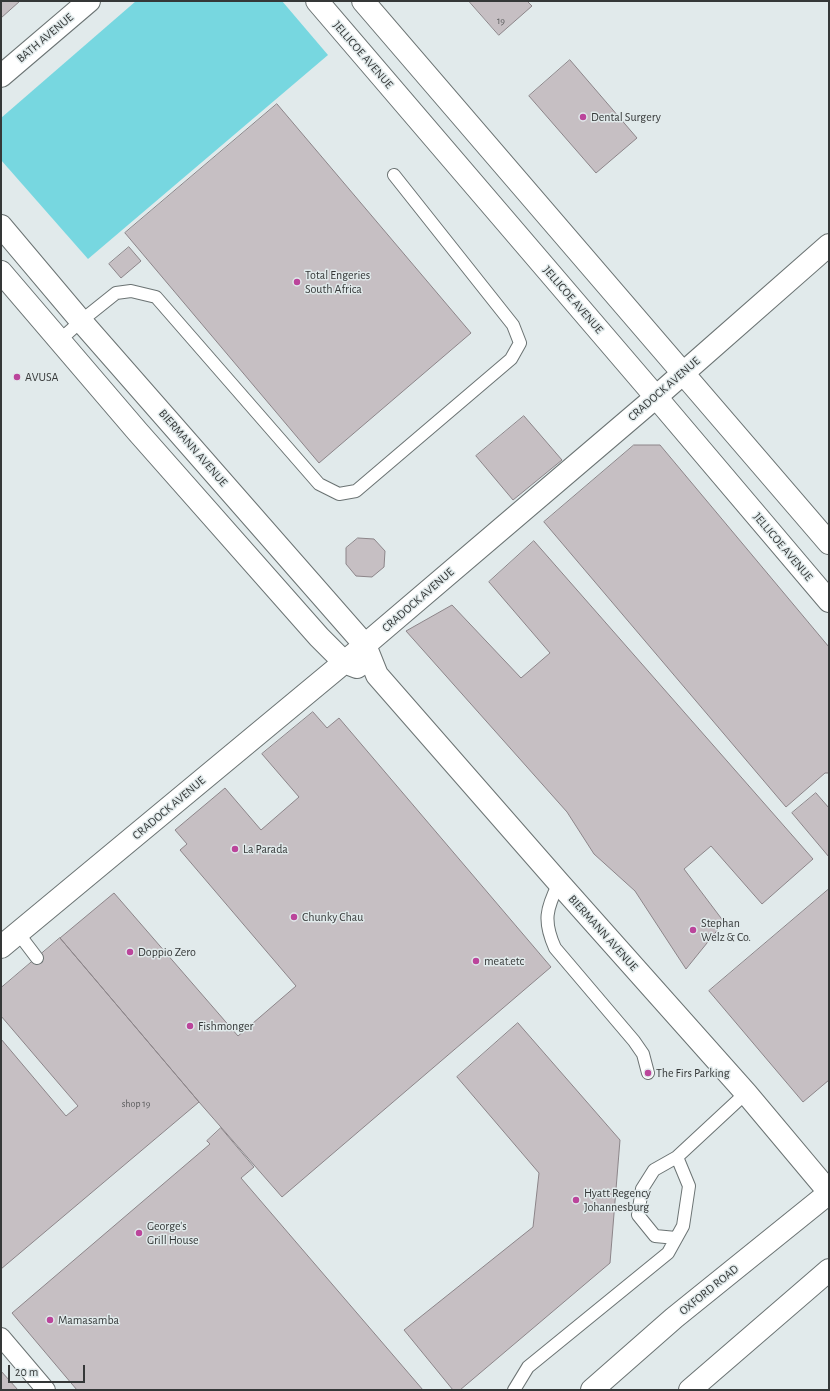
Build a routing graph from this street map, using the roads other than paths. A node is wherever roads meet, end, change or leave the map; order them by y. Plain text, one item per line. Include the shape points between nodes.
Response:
1 (89, 1) edge
2 (317, 1) edge
3 (363, 1) edge
4 (1, 76) edge
5 (394, 175) dead end
6 (1, 226) edge
7 (829, 245) edge
8 (1, 272) edge
9 (81, 321) junction
10 (60, 340) junction
11 (684, 372) junction
12 (656, 397) junction
13 (160, 410) junction
14 (136, 431) junction
15 (829, 543) edge
16 (829, 601) edge
17 (365, 645) junction
18 (344, 662) junction
19 (377, 675) junction
20 (558, 883) junction
21 (18, 933) junction
22 (1, 947) edge
23 (37, 958) dead end
24 (648, 1073) dead end
25 (746, 1093) junction
26 (677, 1157) junction
27 (829, 1192) edge
28 (676, 1238) junction
29 (829, 1270) edge
30 (1, 1337) edge
31 (46, 1390) edge
32 (514, 1390) edge
33 (592, 1390) edge
34 (690, 1390) edge

1 - 4 street, BATH AVENUE
2 - 12 street, JELLICOE AVENUE
3 - 11 street
5 - 9 lane via 513,325 520,342 511,359 356,491 339,494 319,484 156,298 131,291 116,293
6 - 9 street, BIERMANN AVENUE
7 - 11 street, CRADOCK AVENUE
8 - 10 street, BIERMANN AVENUE
9 - 10 lane
9 - 13 street, BIERMANN AVENUE
10 - 14 street, BIERMANN AVENUE
11 - 12 street, CRADOCK AVENUE
11 - 15 street
12 - 16 street, JELLICOE AVENUE
12 - 17 street, CRADOCK AVENUE
13 - 14 street
13 - 17 street, BIERMANN AVENUE
14 - 18 street, BIERMANN AVENUE
17 - 18 street, CRADOCK AVENUE
17 - 19 street, BIERMANN AVENUE
18 - 19 street, BIERMANN AVENUE
18 - 21 street, CRADOCK AVENUE
19 - 20 street, BIERMANN AVENUE
20 - 24 lane via 546,921 555,948 634,1041 643,1054
20 - 25 street, BIERMANN AVENUE
21 - 22 street, CRADOCK AVENUE
21 - 23 lane
25 - 26 lane
25 - 27 street, BIERMANN AVENUE
26 - 28 lane via 689,1186 683,1226
26 - 28 lane via 654,1170 642,1189 638,1215 654,1236
27 - 33 street, OXFORD ROAD via 674,1318
28 - 32 lane via 668,1253 528,1367
29 - 34 street
30 - 31 street

